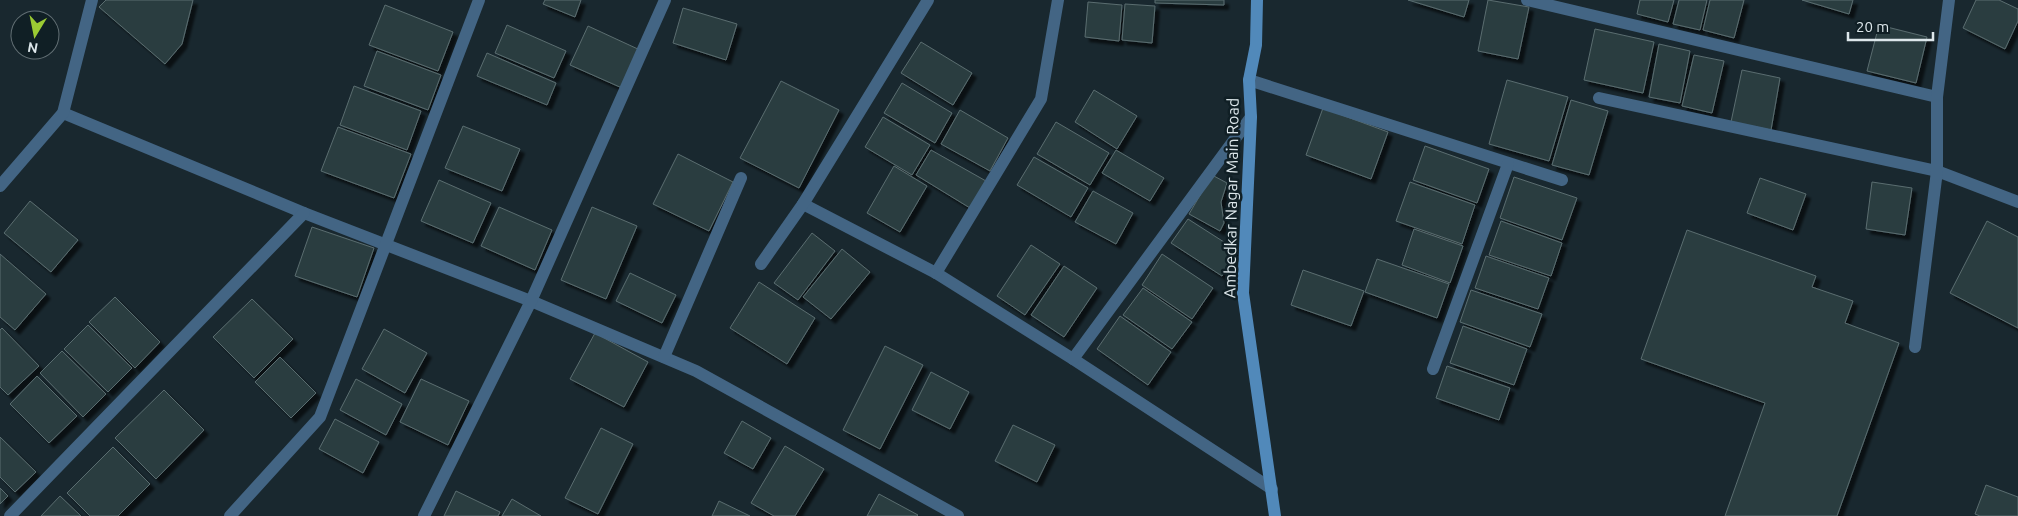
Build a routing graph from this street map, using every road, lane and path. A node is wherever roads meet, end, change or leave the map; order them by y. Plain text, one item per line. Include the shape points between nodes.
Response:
1 (92, 0) edge
2 (479, 0) edge
3 (665, 0) edge
4 (928, 0) edge
5 (1058, 0) edge
6 (1257, 0) edge
7 (1527, 0) edge
8 (1949, 0) edge
9 (1249, 80) junction
10 (1937, 97) junction
11 (1599, 98) dead end
12 (63, 113) junction
13 (1252, 117) junction
14 (1508, 164) junction
15 (1937, 171) junction
16 (741, 178) dead end
17 (1562, 180) dead end
18 (0, 186) edge
19 (2018, 202) edge
20 (803, 204) junction
21 (304, 213) junction
22 (388, 245) junction
23 (761, 264) dead end
24 (936, 273) junction
25 (531, 301) junction
26 (1915, 347) dead end
27 (664, 358) junction
28 (1073, 359) junction
29 (1432, 369) dead end
30 (1272, 489) junction
31 (940, 511) edge
32 (10, 516) edge
33 (230, 516) edge
34 (424, 516) edge
35 (958, 516) edge
36 (1275, 516) edge

1 - 12 street
2 - 22 street
3 - 25 street
4 - 20 street
5 - 24 street via 1042,99
6 - 9 street, Ambedkar Nagar Main Road via 1256,45
7 - 10 street
8 - 10 street
9 - 13 street, Ambedkar Nagar Main Road
9 - 14 street
10 - 15 street
11 - 15 street
12 - 18 street
12 - 21 street
13 - 28 street
13 - 30 street, Ambedkar Nagar Main Road via 1243,293
14 - 17 street
14 - 29 street
15 - 19 street
15 - 26 street
16 - 27 street
20 - 23 street
20 - 24 street
21 - 22 street
21 - 32 street
22 - 25 street
22 - 33 street via 320,418
24 - 28 street
25 - 27 street
25 - 34 street
27 - 31 street via 696,371
28 - 30 street
30 - 36 street, Ambedkar Nagar Main Road
31 - 35 street

